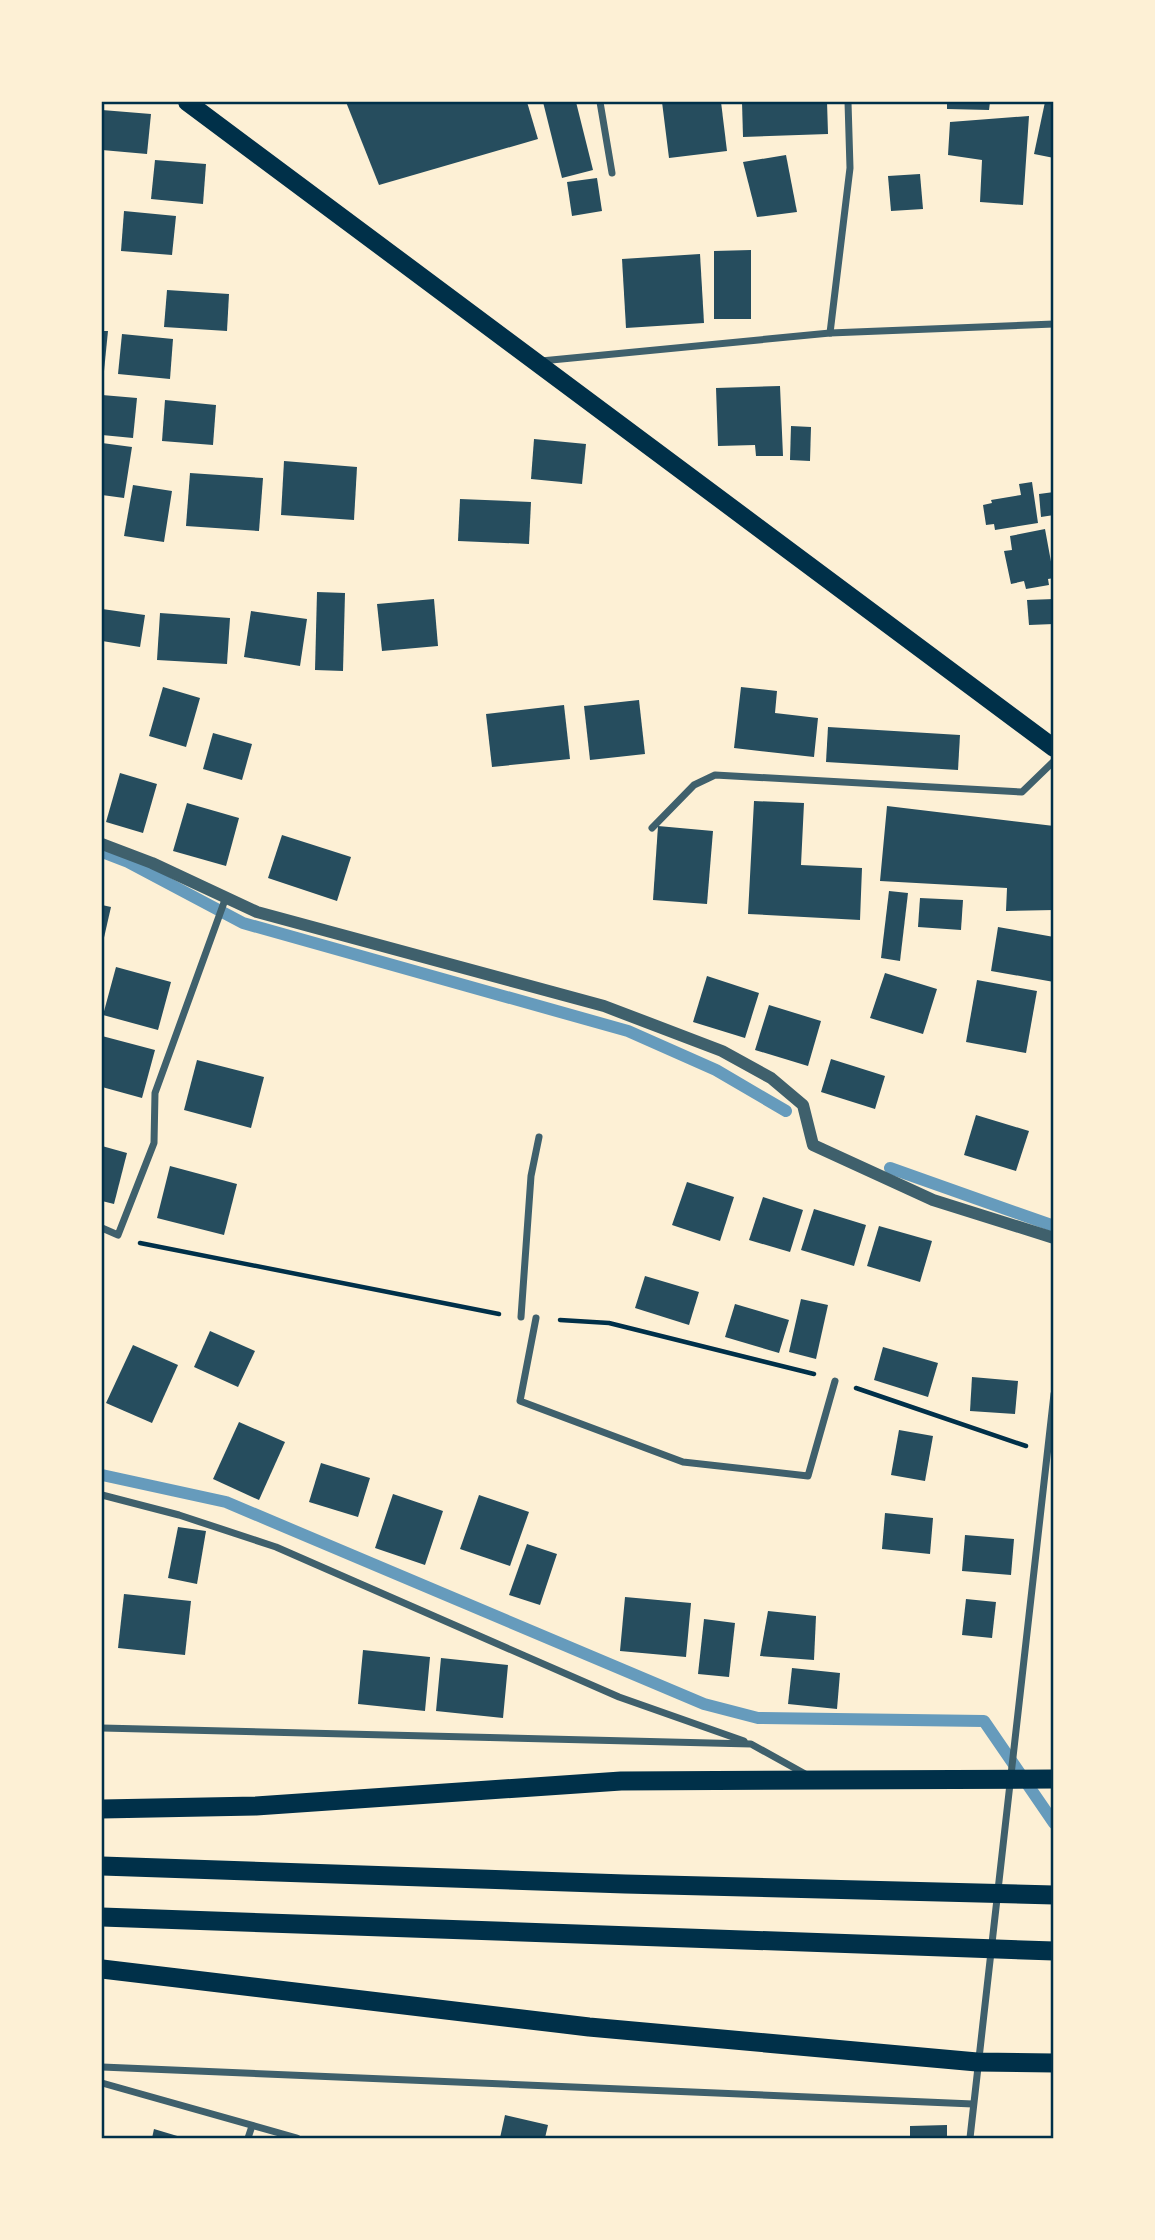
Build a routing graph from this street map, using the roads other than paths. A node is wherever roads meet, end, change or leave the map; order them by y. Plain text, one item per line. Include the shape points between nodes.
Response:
1 (187, 102) edge
2 (600, 102) edge
3 (848, 102) edge
4 (612, 173) dead end
5 (1054, 324) edge
6 (830, 333) junction
7 (535, 361) junction
8 (1054, 748) edge
9 (1054, 761) edge
10 (652, 828) dead end
11 (102, 844) edge
12 (226, 897) junction
13 (539, 1137) dead end
14 (102, 1228) edge
15 (1054, 1238) edge
16 (521, 1317) road end
17 (536, 1318) road end
18 (835, 1381) road end
19 (1054, 1394) edge
20 (1051, 1431) edge
21 (102, 1495) edge
22 (102, 1728) edge
23 (751, 1744) junction
24 (1054, 1779) edge
25 (817, 1780) junction
26 (1010, 1780) junction
27 (102, 1809) edge
28 (102, 1866) edge
29 (1054, 1895) edge
30 (102, 1917) edge
31 (1054, 1951) edge
32 (102, 1969) edge
33 (977, 2063) junction
34 (1054, 2063) edge
35 (102, 2067) edge
36 (102, 2083) edge
37 (973, 2104) junction
38 (251, 2126) junction
39 (248, 2138) edge
40 (297, 2138) edge
41 (970, 2138) edge

1 - 7 main road
2 - 4 street
3 - 6 street via 850,168
5 - 6 street
6 - 7 street
7 - 8 main road
9 - 10 street via 1022,792 715,775 694,785
11 - 12 street
12 - 14 street via 155,1093 154,1143 118,1235
12 - 15 street via 257,912 604,1006 722,1051 771,1078 803,1105 813,1145 933,1200
13 - 16 street via 531,1176
17 - 18 street via 520,1401 683,1462 808,1476
19 - 20 street
20 - 26 street
21 - 23 street via 276,1547 619,1697
22 - 23 street
23 - 25 street
24 - 26 highway
25 - 26 highway
25 - 27 highway via 621,1781 256,1806
26 - 33 street
28 - 29 highway
30 - 31 highway
32 - 33 highway via 589,2027
33 - 34 highway
33 - 37 street
35 - 37 street
36 - 38 street
37 - 41 street
38 - 39 street
38 - 40 street

